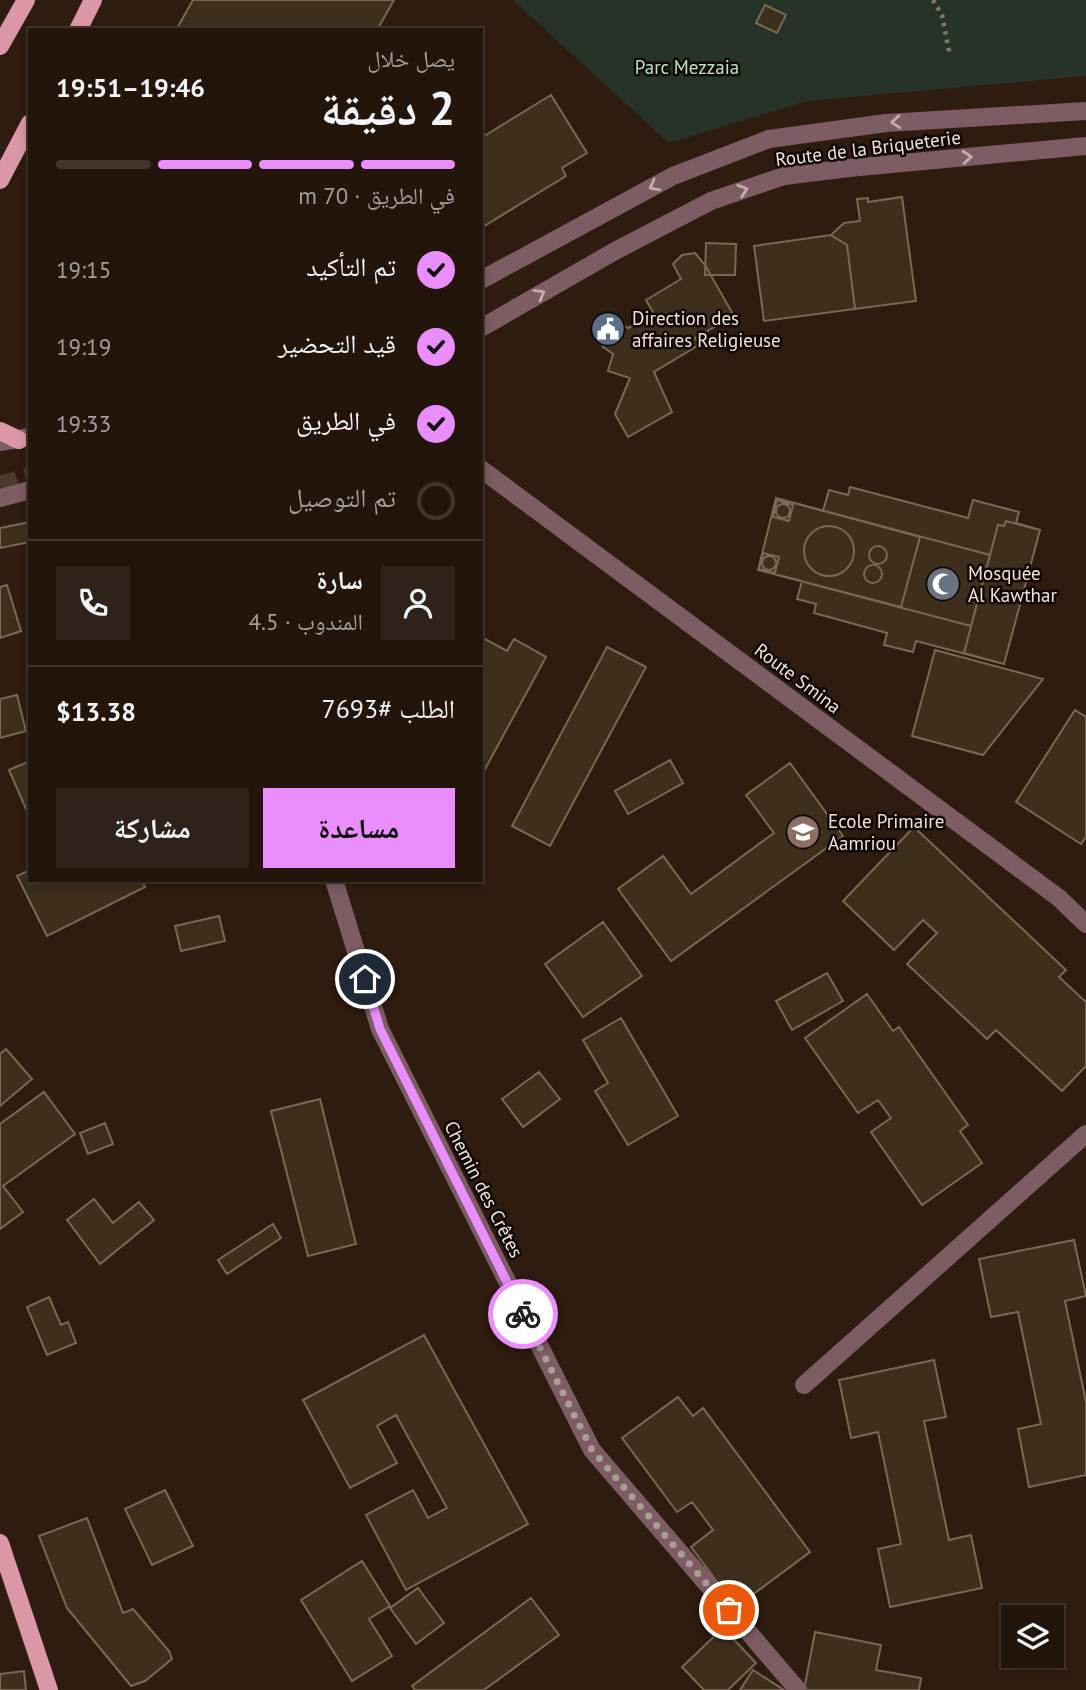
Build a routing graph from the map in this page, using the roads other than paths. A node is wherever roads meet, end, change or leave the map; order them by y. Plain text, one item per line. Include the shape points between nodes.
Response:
1 (26, 0) edge
2 (93, 0) edge
3 (79, 28) edge
4 (0, 46) edge
5 (1086, 111) edge
6 (28, 126) edge
7 (1086, 146) edge
8 (0, 180) edge
9 (483, 279) edge
10 (483, 327) edge
11 (0, 430) edge
12 (24, 438) edge
13 (0, 442) edge
14 (483, 470) edge
15 (28, 491) edge
16 (0, 498) edge
17 (335, 882) edge
18 (1086, 924) edge
19 (1086, 1134) edge
20 (804, 1385) dead end
21 (0, 1543) edge
22 (49, 1690) edge
23 (798, 1690) edge

1 - 4 main road
2 - 3 main road
5 -> 9 street, Route de la Briqueterie via 886,123 769,139 673,176
6 - 8 main road
10 -> 7 street, Route de la Briqueterie via 711,201 784,176
11 - 12 main road
12 - 13 street
14 - 18 street, Route Smina via 1059,898
15 - 16 street
17 - 23 street, Chemin des Crêtes via 380,1029 592,1450
19 - 20 street
21 - 22 main road

